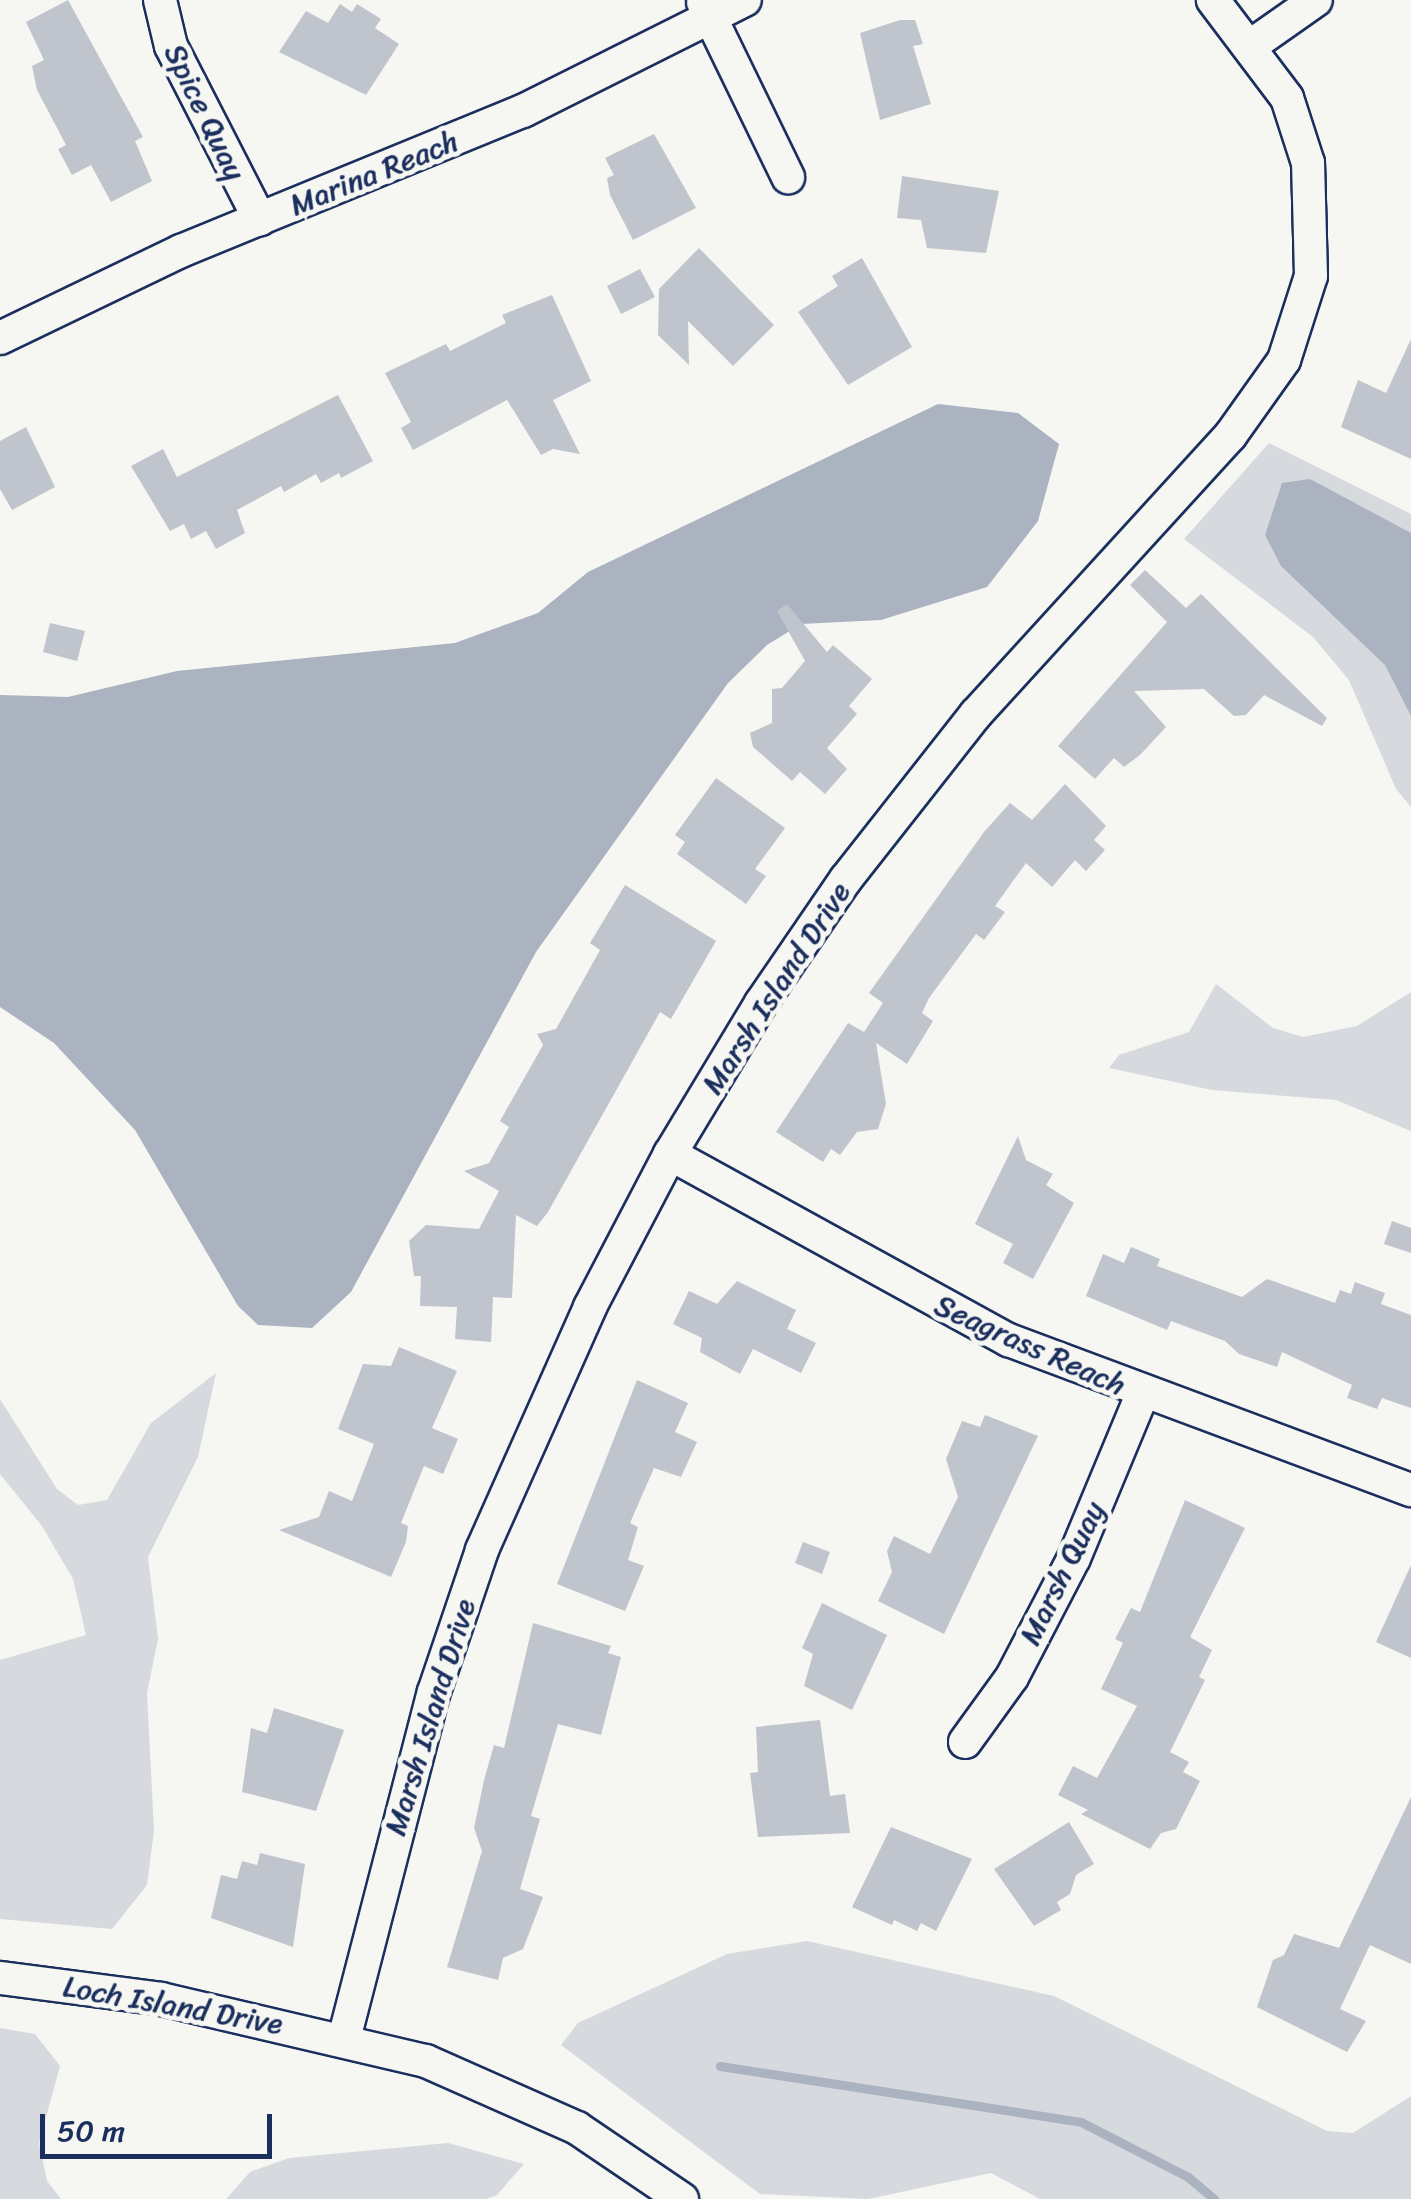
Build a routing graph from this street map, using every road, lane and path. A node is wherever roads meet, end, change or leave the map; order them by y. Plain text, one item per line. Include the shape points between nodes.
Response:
1 (160, 0) edge
2 (744, 0) edge
3 (1213, 0) edge
4 (1316, 0) edge
5 (705, 10) edge
6 (1252, 45) junction
7 (788, 178) dead end
8 (260, 220) junction
9 (0, 338) edge
10 (670, 1154) junction
11 (1142, 1395) junction
12 (1411, 1490) edge
13 (965, 1742) dead end
14 (0, 1978) edge
15 (344, 2040) junction
16 (682, 2199) edge

1 - 8 street, Spice Quay via 171,46
2 - 5 street, Marina Reach
3 - 6 street
4 - 6 street
5 - 7 street
5 - 8 street, Marina Reach via 523,110
6 - 10 street, Marsh Island Drive via 1287,98 1314,206 1311,276 1284,360 1230,436 976,714 846,879
8 - 9 street, Marina Reach
10 - 11 street, Seagrass Reach via 912,1292
10 - 15 street, Marsh Island Drive via 590,1307 482,1550 414,1764
11 - 12 street, Seagrass Reach
11 - 13 street, Marsh Quay via 1074,1558 1012,1678
14 - 15 street, Loch Island Drive via 161,1999
15 - 16 street, Loch Island Drive via 496,2087 602,2142

